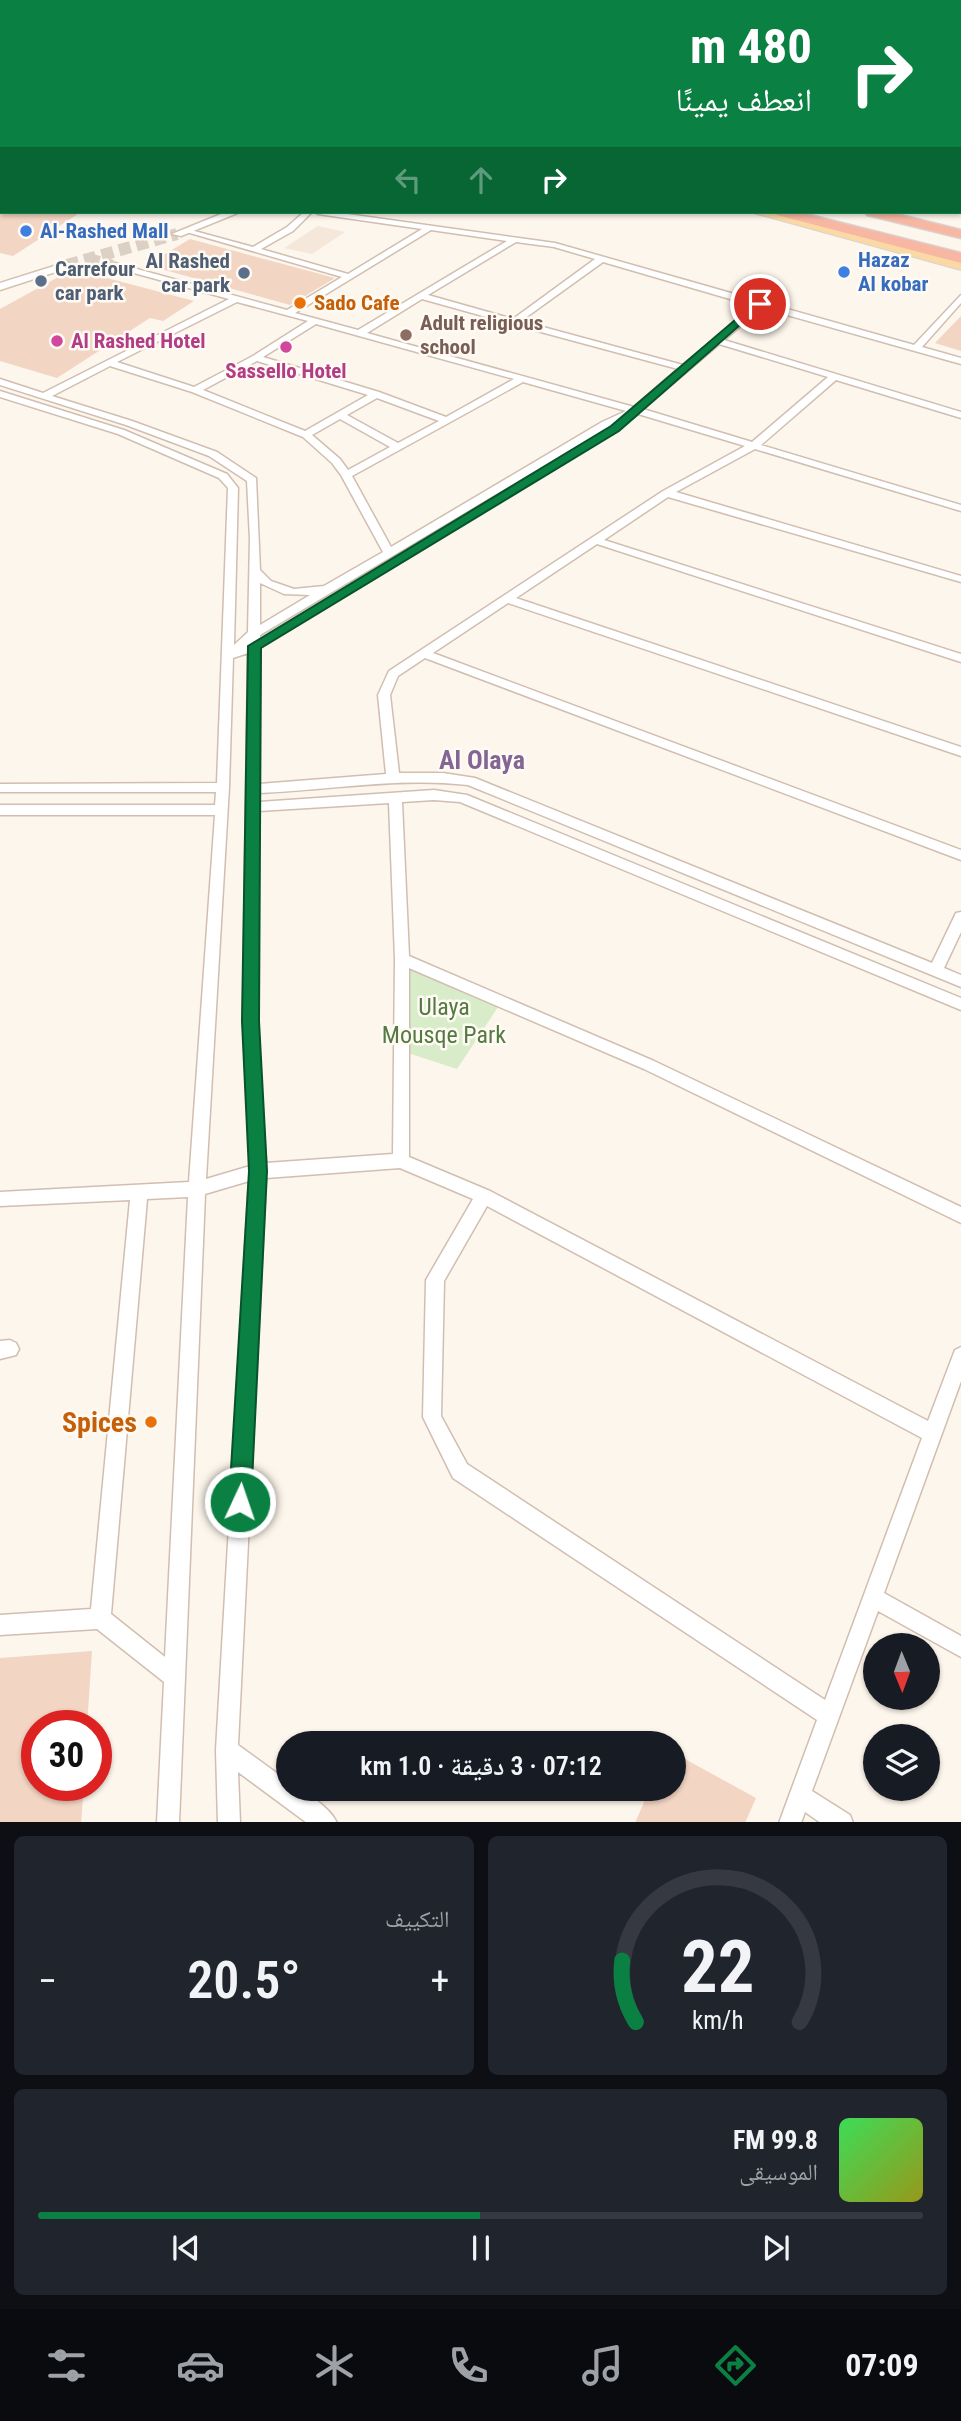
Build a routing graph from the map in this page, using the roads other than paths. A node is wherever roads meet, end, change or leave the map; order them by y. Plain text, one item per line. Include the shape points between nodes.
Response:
1 (215, 214) edge
2 (229, 214) edge
3 (306, 214) edge
4 (332, 214) edge
5 (764, 214) edge
6 (790, 214) edge
7 (797, 214) edge
8 (882, 214) edge
9 (830, 224) junction
10 (429, 228) junction
11 (178, 232) junction
12 (961, 234) edge
13 (514, 240) junction
14 (254, 250) junction
15 (961, 258) edge
16 (601, 259) junction
17 (115, 265) tunnel mouth
18 (961, 266) edge
19 (350, 277) junction
20 (0, 280) edge
21 (0, 287) edge
22 (424, 297) junction
23 (239, 298) junction
24 (961, 298) edge
25 (760, 304) junction
26 (290, 312) junction
27 (316, 320) junction
28 (512, 323) junction
29 (360, 333) junction
30 (719, 341) junction
31 (916, 348) junction
32 (256, 358) junction
33 (961, 361) edge
34 (113, 364) junction
35 (687, 369) junction
36 (835, 376) junction
37 (520, 380) junction
38 (0, 382) edge
39 (195, 390) junction
40 (0, 394) edge
41 (376, 394) junction
42 (46, 395) junction
43 (30, 404) junction
44 (635, 410) junction
45 (340, 415) junction
46 (961, 415) edge
47 (446, 420) junction
48 (306, 435) junction
49 (752, 446) junction
50 (398, 447) junction
51 (346, 475) junction
52 (667, 493) junction
53 (961, 493) edge
54 (955, 506) edge
55 (594, 540) junction
56 (389, 553) junction
57 (255, 570) junction
58 (961, 579) edge
59 (336, 584) junction
60 (505, 598) junction
61 (254, 639) junction
62 (424, 654) junction
63 (228, 656) junction
64 (961, 658) edge
65 (961, 752) edge
66 (393, 778) junction
67 (0, 788) edge
68 (223, 788) junction
69 (253, 798) junction
70 (395, 799) junction
71 (0, 810) edge
72 (221, 810) junction
73 (961, 855) edge
74 (961, 917) edge
75 (402, 959) junction
76 (934, 971) junction
77 (961, 981) edge
78 (961, 1004) edge
79 (401, 1161) junction
80 (258, 1171) junction
81 (197, 1189) junction
82 (139, 1192) junction
83 (484, 1196) junction
84 (0, 1199) edge
85 (961, 1215) edge
86 (961, 1356) edge
87 (933, 1434) junction
88 (872, 1597) junction
89 (100, 1619) junction
90 (0, 1625) edge
91 (961, 1647) edge
92 (174, 1677) junction
93 (829, 1715) junction
94 (227, 1750) junction
95 (800, 1796) junction
96 (168, 1822) edge
97 (229, 1822) edge
98 (326, 1822) edge
99 (790, 1822) edge
100 (842, 1822) edge

1 - 11 main road
2 - 11 main road
3 - 14 street
4 - 10 street
5 - 18 main road
6 - 9 highway
7 - 9 highway
8 - 12 highway
9 - 15 highway
10 - 13 street
10 - 19 street
11 - 14 street
13 - 16 street via 555,245
13 - 22 street
14 - 19 street
16 - 25 street
16 - 28 street
17 - 23 street
19 - 26 street
20 - 21 main road via 64,262
22 - 28 street
22 - 29 street
23 - 26 street
23 - 34 street
24 - 31 street
25 - 30 street
25 - 31 street
26 - 27 street
27 - 29 street
27 - 32 street
28 - 35 street
29 - 37 street
30 - 35 street
30 - 36 street
31 - 33 street
32 - 39 street
32 - 41 street
34 - 39 street
34 - 42 street
35 - 44 street
36 - 46 street
36 - 49 street
37 - 44 street
37 - 47 street
38 - 42 street
39 - 48 street
40 - 43 street
41 - 45 street
41 - 47 street
42 - 43 street
42 - 57 street via 213,454 242,471 252,480 255,497
43 - 63 street via 121,432 223,476 233,488
44 - 49 street
44 - 56 street
44 - 61 street via 615,428
45 - 48 street
45 - 50 street
47 - 50 street
48 - 51 street
49 - 52 street
49 - 54 street
50 - 51 street
51 - 56 street
52 - 55 street
52 - 58 street
53 - 54 street
55 - 60 street
55 - 64 street
56 - 59 street
57 - 59 street via 270,587 295,592
57 - 61 street
59 - 61 street
60 - 62 street
60 - 65 street
61 - 63 street
61 - 69 street
62 - 66 street via 393,674 384,695
62 - 73 street
63 - 68 street
66 - 69 street
66 - 76 street via 470,781
67 - 68 street
68 - 72 street
69 - 70 street
69 - 80 street via 250,1021
70 - 75 street
70 - 78 street via 462,798
71 - 72 street
72 - 81 street
74 - 76 street
75 - 79 street
75 - 85 street via 649,1065
76 - 77 street
79 - 80 street
79 - 83 street
80 - 81 street
80 - 94 street
81 - 82 street
81 - 92 street
82 - 84 street
82 - 89 street
83 - 87 street
83 - 93 street via 435,1280 432,1417 460,1471
86 - 87 street
87 - 88 street
88 - 91 street
88 - 93 street
89 - 90 street
89 - 92 street
92 - 96 street
93 - 95 street
94 - 97 street
94 - 98 street
95 - 99 street
95 - 100 street

